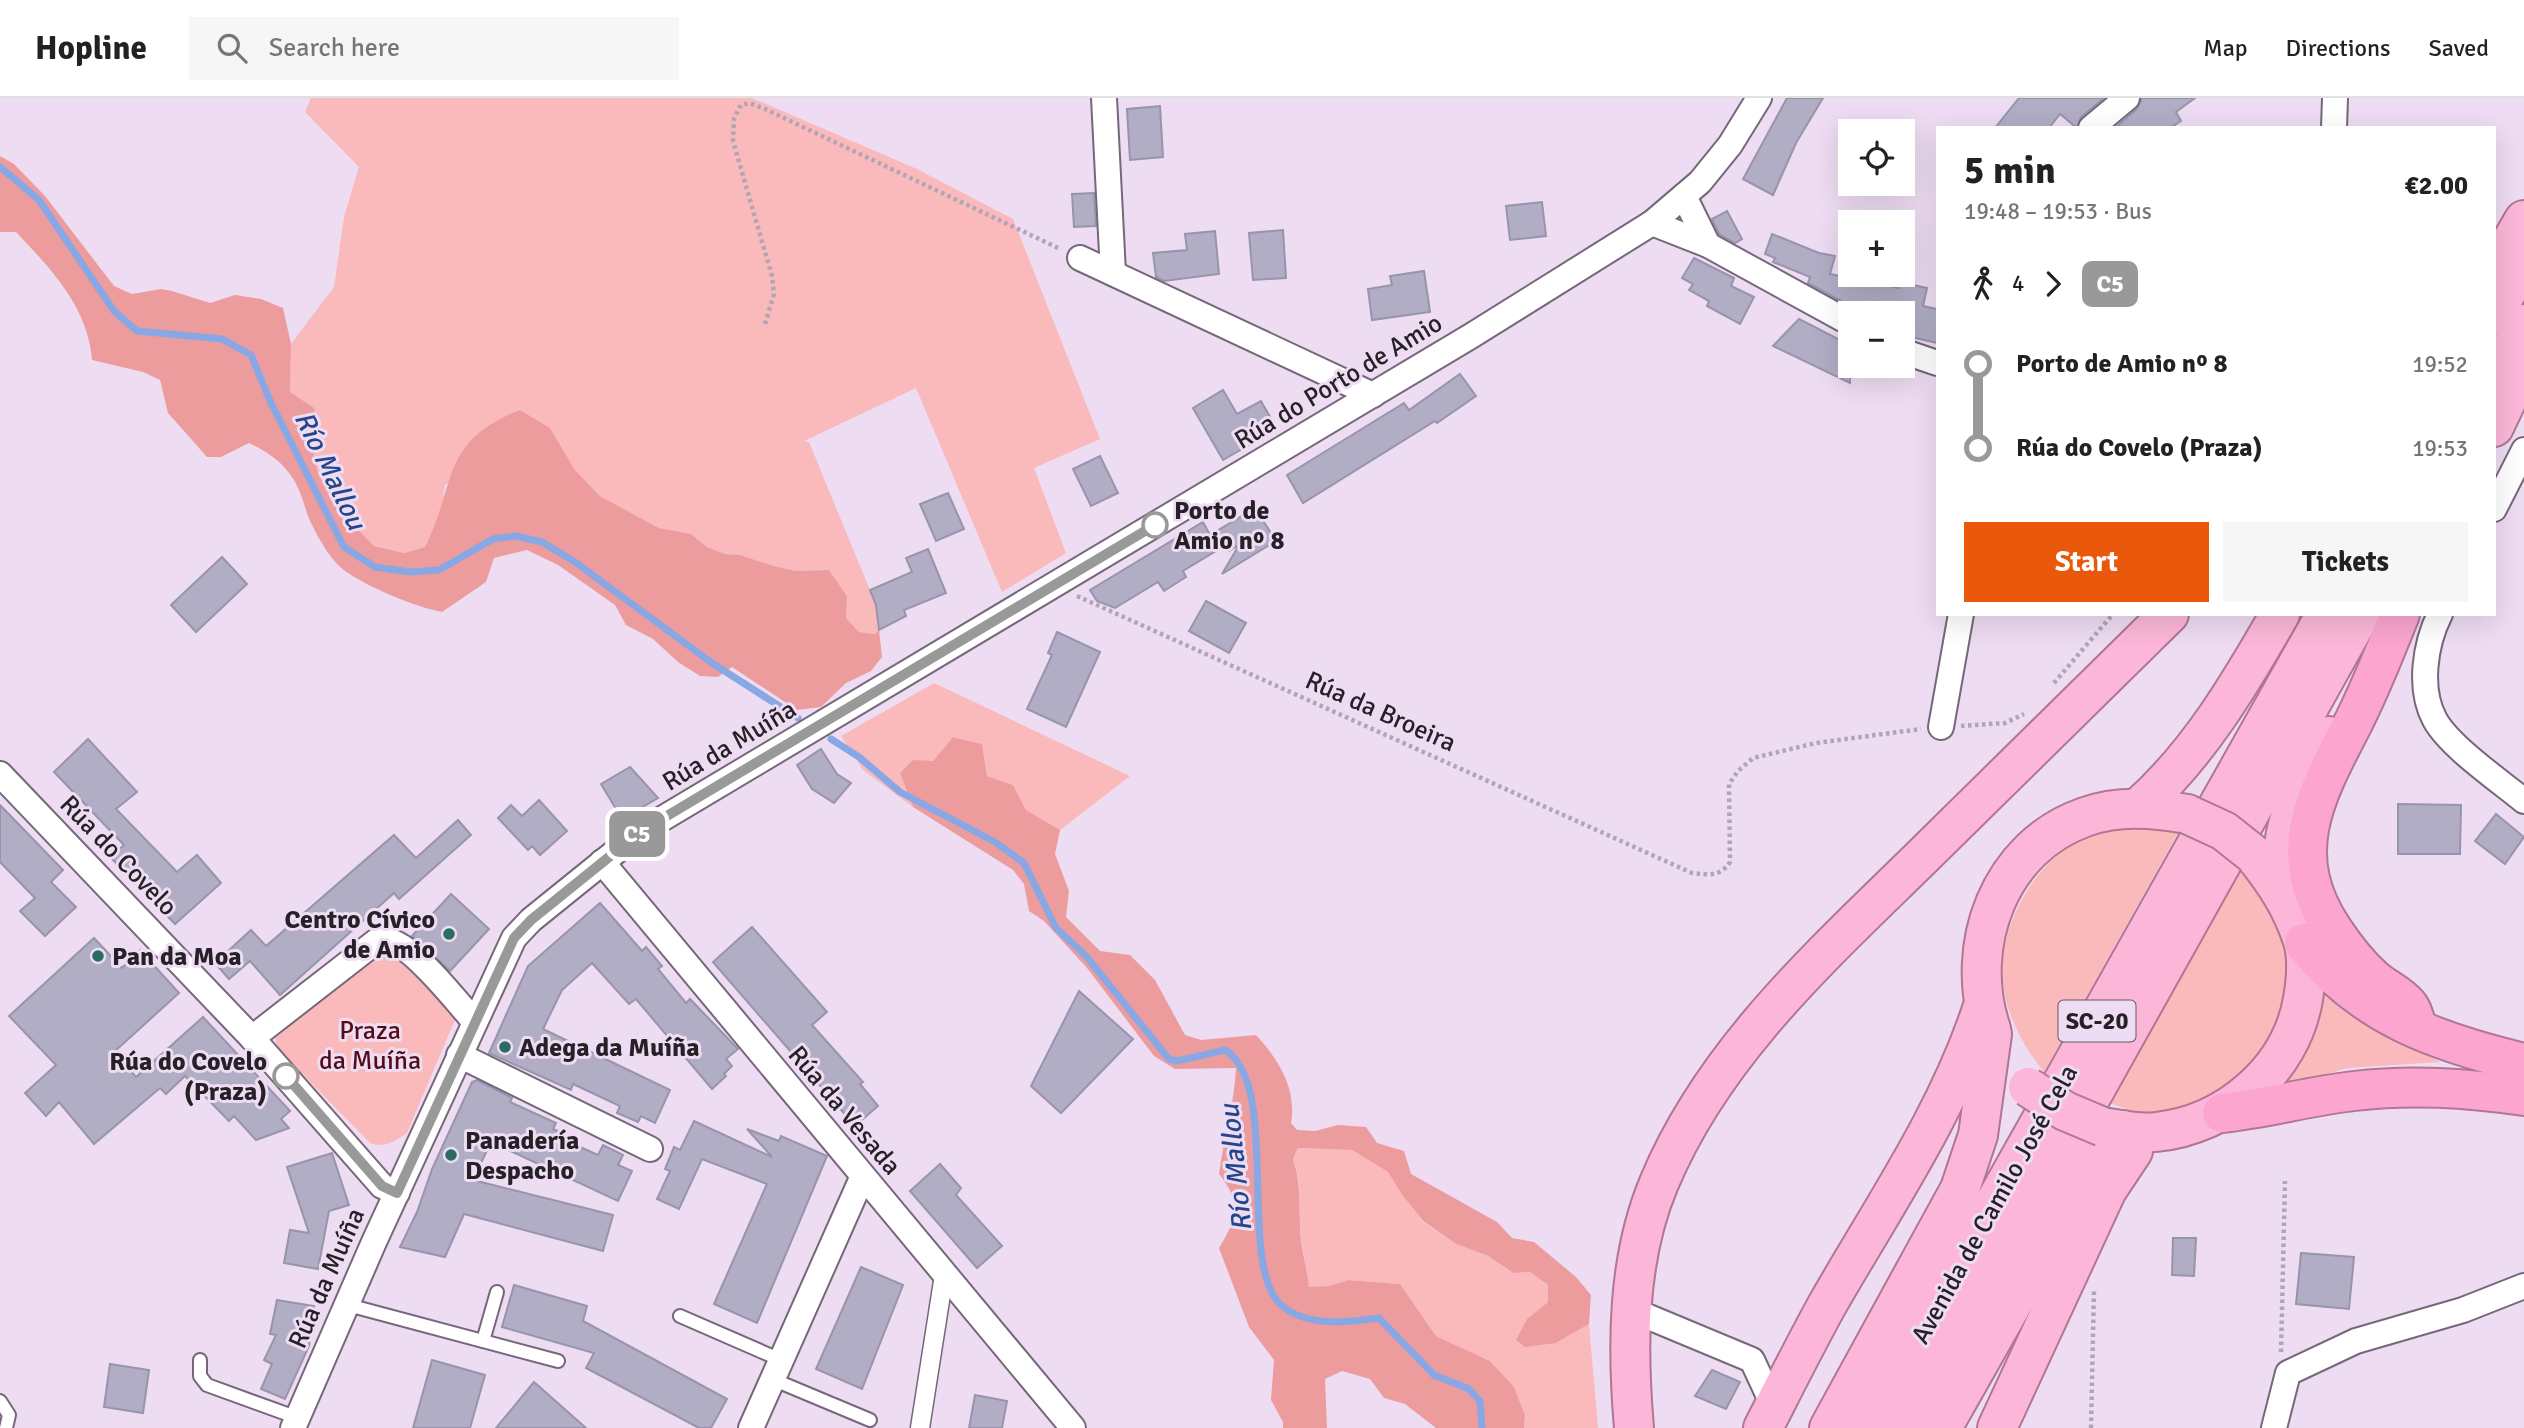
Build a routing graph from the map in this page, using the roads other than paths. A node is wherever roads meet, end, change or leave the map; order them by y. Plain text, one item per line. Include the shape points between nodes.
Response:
1 (1104, 98) edge
2 (1759, 98) edge
3 (2127, 98) edge
4 (2335, 98) edge
5 (2093, 126) edge
6 (2334, 126) edge
7 (1684, 196) junction
8 (2524, 204) edge
9 (2524, 220) edge
10 (1652, 223) junction
11 (2496, 240) edge
12 (1708, 245) junction
13 (1080, 258) road end
14 (2524, 260) edge
15 (2496, 268) edge
16 (1113, 274) junction
17 (2496, 311) edge
18 (1838, 316) edge
19 (2524, 324) edge
20 (1915, 355) edge
21 (1936, 363) edge
22 (2524, 364) edge
23 (2496, 373) edge
24 (1373, 395) junction
25 (2496, 423) edge
26 (2524, 450) edge
27 (2496, 505) edge
28 (1053, 586) joint
29 (1961, 616) edge
30 (2167, 616) edge
31 (2279, 616) edge
32 (2325, 616) edge
33 (2360, 616) edge
34 (2418, 618) edge
35 (1941, 727) road end
36 (0, 774) edge
37 (2524, 801) edge
38 (2137, 808) junction
39 (602, 862) junction
40 (2280, 888) junction
41 (2304, 943) junction
42 (1987, 1020) junction
43 (475, 1022) junction
44 (2418, 1029) junction
45 (252, 1038) junction
46 (459, 1055) junction
47 (2524, 1063) edge
48 (2524, 1096) edge
49 (2222, 1113) junction
50 (2127, 1130) junction
51 (650, 1149) dead end
52 (862, 1178) junction
53 (397, 1193) junction
54 (891, 1212) junction
55 (842, 1226) junction
56 (944, 1275) junction
57 (2524, 1286) edge
58 (497, 1292) dead end
59 (348, 1305) junction
60 (1632, 1310) junction
61 (680, 1316) dead end
62 (483, 1341) junction
63 (200, 1360) dead end
64 (558, 1361) dead end
65 (777, 1369) junction
66 (0, 1401) edge
67 (1768, 1418) edge
68 (870, 1420) dead end
69 (296, 1423) edge
70 (6, 1428) edge
71 (751, 1428) edge
72 (920, 1428) edge
73 (1073, 1428) edge
74 (1634, 1428) edge
75 (1829, 1428) edge
76 (1868, 1428) edge
77 (1906, 1428) edge
78 (1942, 1428) edge
79 (1997, 1428) edge
80 (2274, 1428) edge

1 - 16 street
2 - 7 street, Rúa do Porto de Amio via 1730,145
3 - 5 street
4 - 6 street
7 - 10 street, Rúa do Porto de Amio
7 - 12 street
8 - 11 highway
9 - 15 highway
10 - 12 street
10 - 24 street, Rúa do Porto de Amio
12 - 18 street
13 - 16 street
14 - 17 highway
16 - 24 street
19 - 23 highway
20 - 21 street
22 - 25 highway
24 - 28 street, Rúa do Porto de Amio
26 - 27 street
28 - 39 street, Rúa da Muíña via 640,832
29 - 35 street
30 - 60 highway via 1802,976 1743,1043 1697,1109 1658,1184 1637,1260
31 - 38 highway via 2202,739
32 - 76 highway, Avenida de Camilo José Cela / SC-20
33 - 77 highway, Avenida de Camilo José Cela / SC-20
34 - 37 street via 2424,680 2435,720 2462,750
34 - 40 highway via 2297,793 2281,845
34 - 44 highway via 2376,674 2325,774 2305,836 2305,857 2317,901 2331,928 2374,980 2410,1006
36 - 45 street, Rúa do Covelo
38 - 40 highway, bridge via 2187,814 2224,831 2253,854
38 - 42 highway via 2087,816 2056,829 2009,874 1982,942 1980,975
39 - 43 street, Rúa da Muíña via 514,938
39 - 52 street, Rúa da Vesada
40 - 41 highway
41 - 44 highway via 2364,1003
41 - 49 highway via 2306,980 2299,1022 2278,1061 2254,1089
42 - 50 highway, bridge via 2011,1067 2028,1087 2065,1111
42 - 67 highway
42 - 75 highway via 1978,1135 1960,1189
43 - 45 street via 418,960 387,938 378,940
43 - 46 street, Rúa da Muíña
44 - 47 highway via 2459,1048
45 - 53 street, Rúa do Covelo via 382,1186
46 - 51 street
46 - 53 street, Rúa da Muíña
48 - 49 highway via 2446,1086 2403,1086
49 - 50 highway
50 - 78 highway via 2087,1172
50 - 79 highway via 2123,1162
52 - 54 street, Rúa da Vesada
52 - 55 street
53 - 59 street, Rúa da Muíña
54 - 55 street
54 - 56 street, Rúa da Vesada
55 - 65 street
56 - 72 street
56 - 73 street, Rúa da Vesada
57 - 80 street via 2463,1310 2356,1341 2288,1373
58 - 62 lane
59 - 62 lane
59 - 69 street, Rúa da Muíña
60 - 67 street via 1752,1360
60 - 74 highway
61 - 65 lane
62 - 64 lane
63 - 69 lane via 200,1376 207,1385
65 - 68 lane
65 - 71 street
66 - 70 lane via 9,1415

